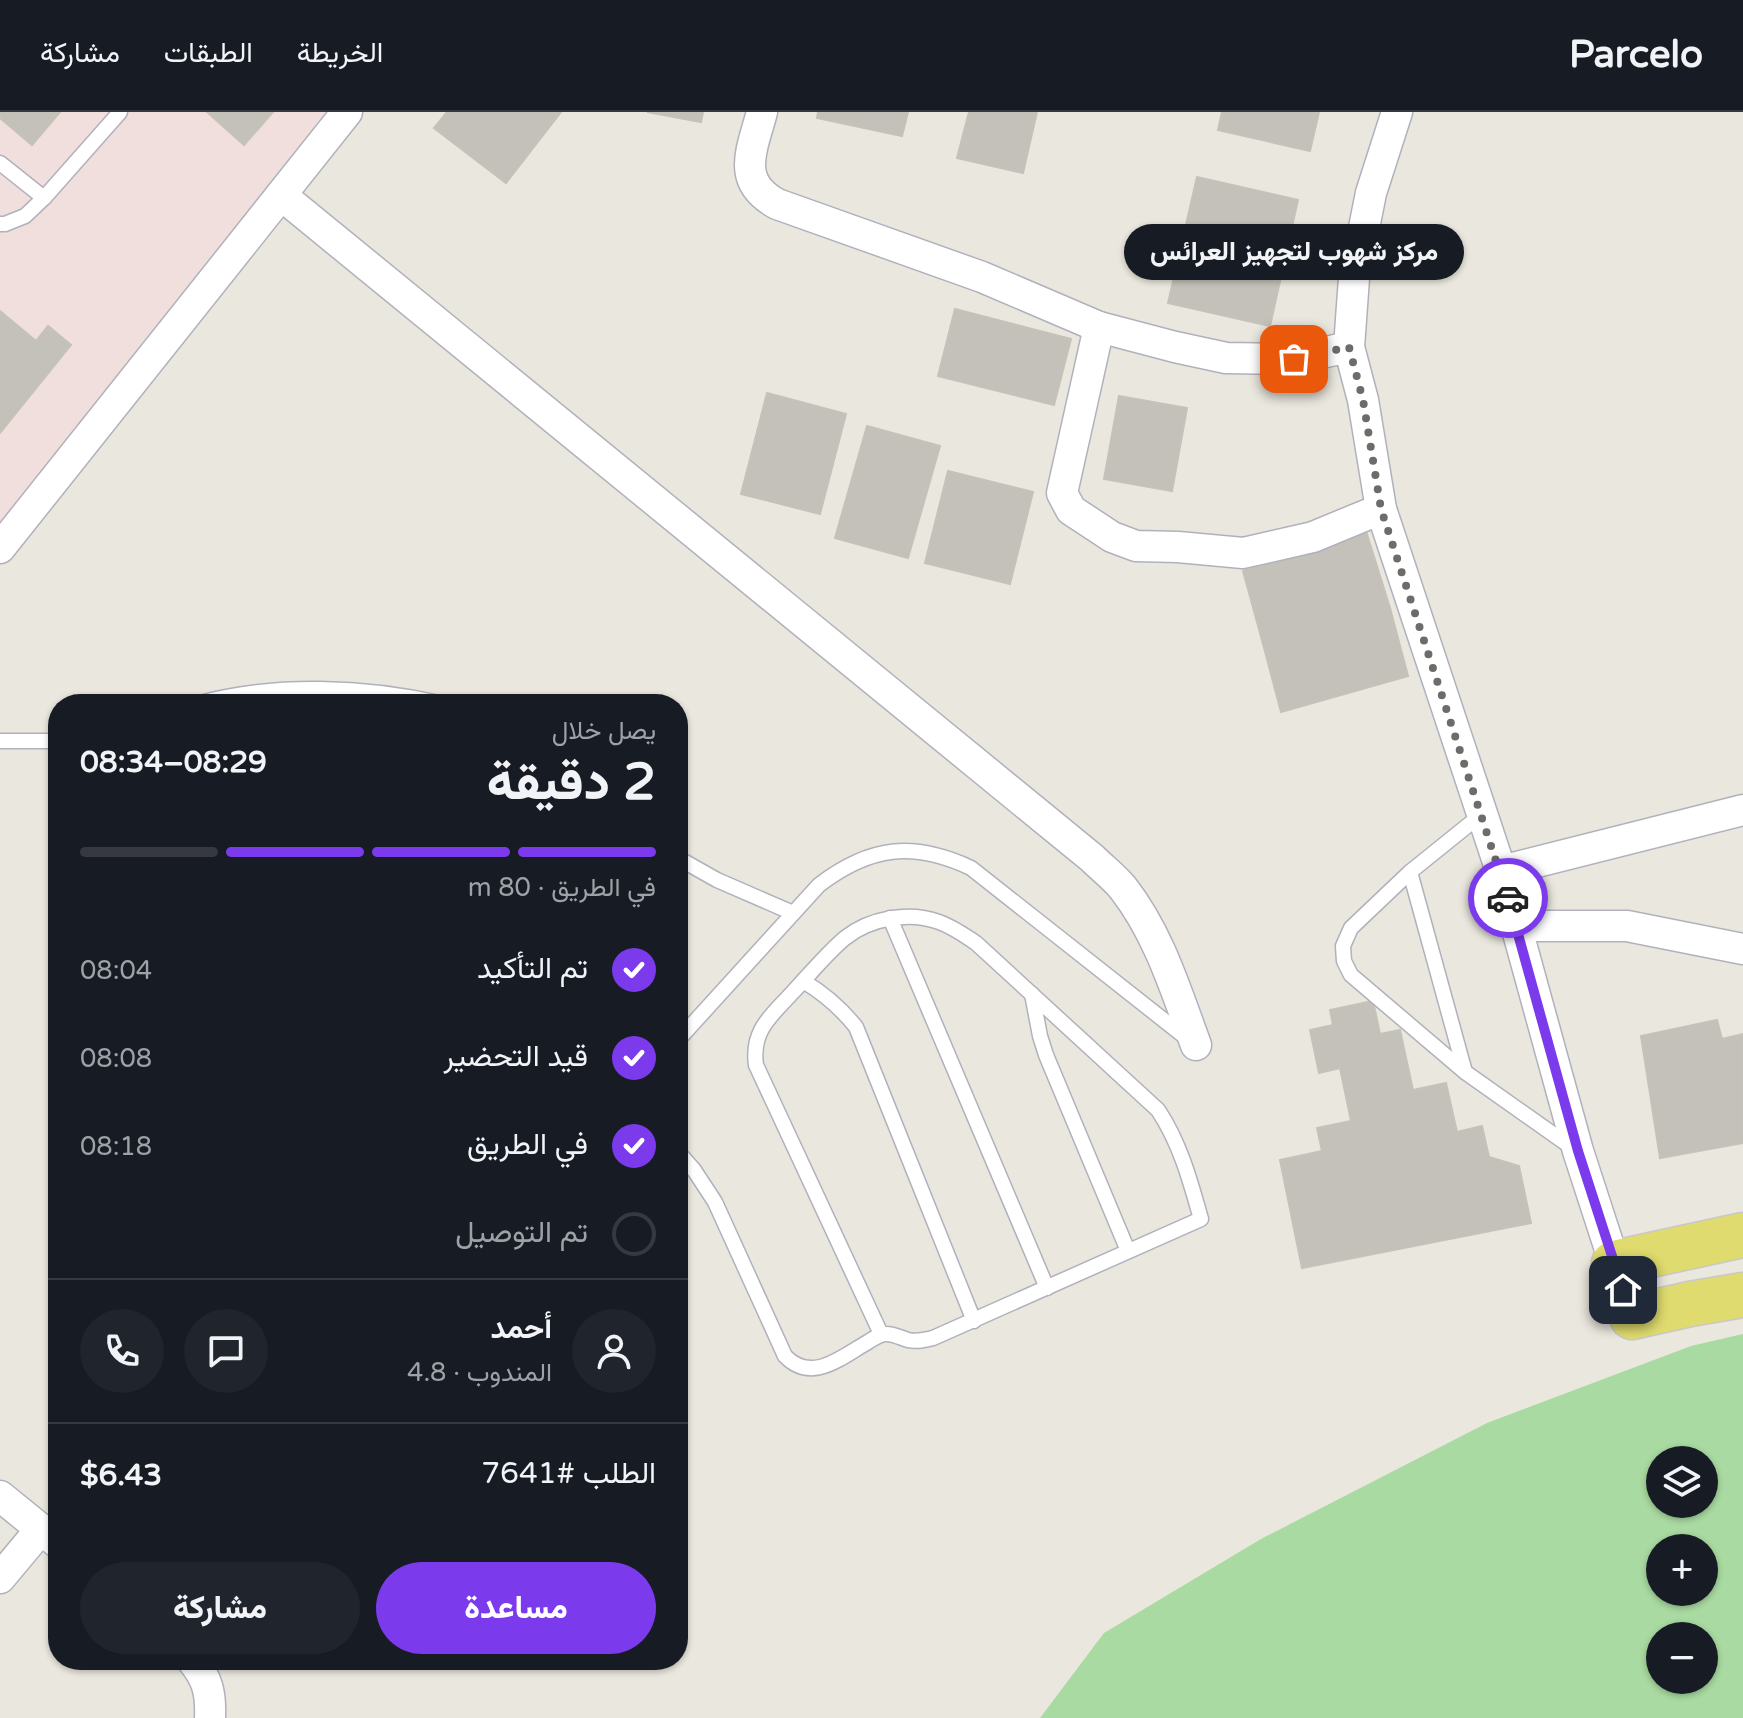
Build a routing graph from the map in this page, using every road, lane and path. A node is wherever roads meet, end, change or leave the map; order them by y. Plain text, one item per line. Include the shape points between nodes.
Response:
1 (120, 112) edge
2 (347, 112) edge
3 (762, 112) edge
4 (1397, 112) edge
5 (0, 163) edge
6 (281, 195) junction
7 (44, 198) junction
8 (0, 224) edge
9 (1099, 327) junction
10 (1349, 347) junction
11 (1381, 509) junction
12 (0, 548) edge
13 (251, 694) edge
14 (372, 694) edge
15 (0, 741) edge
16 (48, 741) edge
17 (1743, 810) edge
18 (1482, 814) junction
19 (688, 864) edge
20 (1501, 871) junction
21 (1410, 872) junction
22 (793, 913) junction
23 (890, 918) junction
24 (1516, 926) junction
25 (1743, 949) edge
26 (803, 981) junction
27 (1032, 994) junction
28 (688, 1029) edge
29 (1196, 1045) joint
30 (1465, 1072) junction
31 (1578, 1151) junction
32 (688, 1163) edge
33 (1743, 1235) edge
34 (1128, 1251) junction
35 (1614, 1263) junction
36 (1047, 1288) junction
37 (1743, 1295) edge
38 (1632, 1317) joint
39 (974, 1321) junction
40 (881, 1334) junction
41 (0, 1496) edge
42 (48, 1534) edge
43 (48, 1538) edge
44 (0, 1578) edge
45 (200, 1670) edge
46 (210, 1718) edge

1 - 7 lane
2 - 6 street
3 - 9 street via 750,159 753,185 764,197 982,277
4 - 10 street via 1368,207 1354,278
5 - 7 lane
6 - 12 street
6 - 29 street via 1121,886 1149,926
7 - 8 lane via 25,216
9 - 10 street via 1226,358 1294,359
9 - 11 street via 1062,493 1071,510 1112,537 1136,546 1243,553 1313,537
10 - 11 street
11 - 18 street
13 - 14 lane via 310,688
15 - 16 lane
17 - 20 street
18 - 20 street
18 - 21 lane
19 - 22 lane
20 - 24 street
21 - 30 lane
21 - 30 lane via 1351,928 1343,946 1344,961 1351,975
22 - 28 lane
22 - 29 lane via 819,885 858,861 903,851 949,858 990,882
23 - 26 lane via 848,936
23 - 27 lane via 914,917 957,930
23 - 36 lane
24 - 25 street via 1627,926
24 - 31 street
26 - 39 lane via 824,993 856,1027
26 - 40 lane via 759,1031 756,1065
27 - 34 lane via 1049,1064
27 - 34 lane via 1152,1103 1182,1155 1201,1219
30 - 31 lane
31 - 35 street
32 - 40 lane via 715,1202 793,1364 825,1366
33 - 35 main road
34 - 36 lane
35 - 38 street
36 - 39 lane
37 - 38 main road
39 - 40 lane via 922,1340
41 - 42 street
43 - 44 street
45 - 46 street via 211,1697

